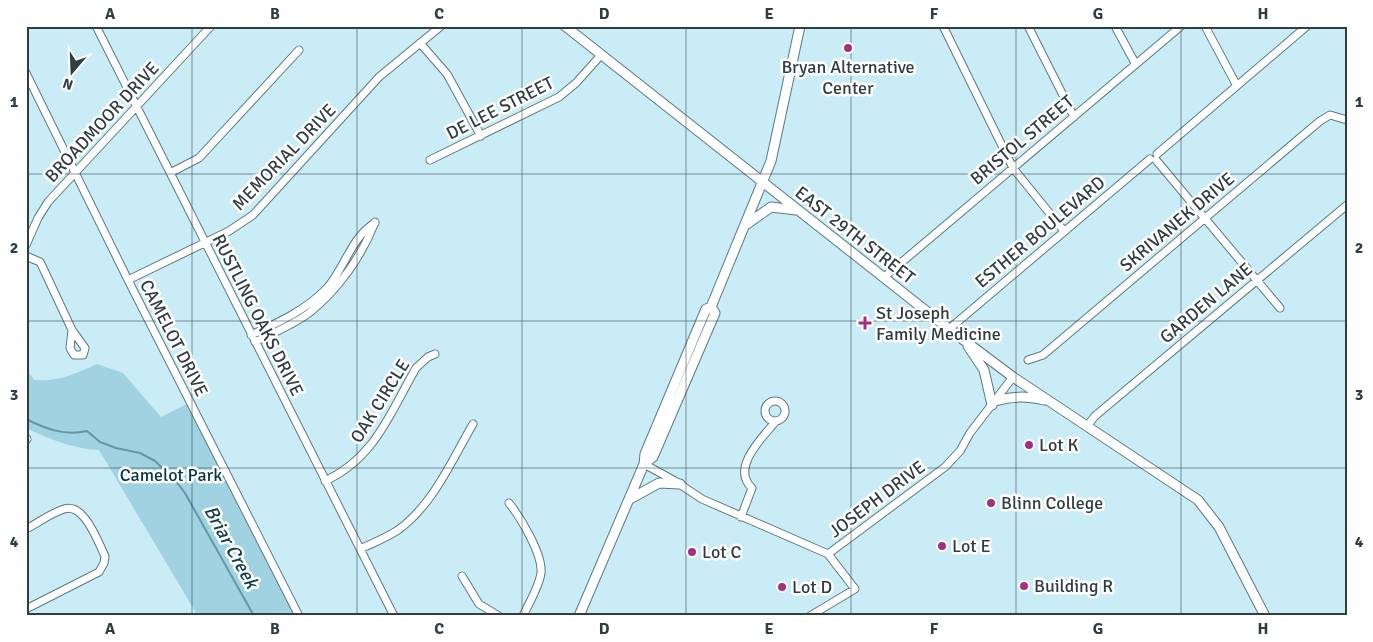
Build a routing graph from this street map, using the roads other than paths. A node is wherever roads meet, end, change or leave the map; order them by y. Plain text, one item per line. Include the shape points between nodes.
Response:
1 (96, 26) edge
2 (211, 26) edge
3 (441, 26) edge
4 (565, 26) edge
5 (800, 26) edge
6 (943, 26) edge
7 (1028, 26) edge
8 (1115, 26) edge
9 (1181, 26) edge
10 (1205, 26) edge
11 (1308, 26) edge
12 (420, 43) junction
13 (299, 50) dead end
14 (601, 55) junction
15 (1135, 64) junction
16 (26, 73) edge
17 (1237, 86) junction
18 (136, 106) junction
19 (1074, 117) junction
20 (1347, 120) edge
21 (481, 136) junction
22 (1155, 158) junction
23 (430, 160) dead end
24 (1013, 168) junction
25 (75, 172) junction
26 (170, 173) junction
27 (763, 183) junction
28 (1347, 205) edge
29 (796, 210) junction
30 (1205, 218) junction
31 (747, 224) junction
32 (1064, 231) junction
33 (205, 243) junction
34 (26, 245) edge
35 (26, 256) edge
36 (883, 278) junction
37 (128, 280) junction
38 (337, 280) junction
39 (1256, 280) junction
40 (1280, 308) dead end
41 (949, 329) junction
42 (72, 330) dead end
43 (253, 339) junction
44 (966, 342) junction
45 (435, 354) dead end
46 (1028, 360) dead end
47 (1013, 377) junction
48 (1050, 402) junction
49 (994, 403) junction
50 (776, 421) dead end
51 (473, 424) dead end
52 (1087, 426) junction
53 (644, 464) junction
54 (325, 480) junction
55 (680, 484) junction
56 (630, 500) junction
57 (509, 503) dead end
58 (741, 517) junction
59 (26, 529) edge
60 (360, 549) junction
61 (828, 554) junction
62 (462, 576) dead end
63 (26, 609) edge
64 (299, 616) edge
65 (394, 616) edge
66 (499, 616) edge
67 (523, 616) edge
68 (579, 616) edge
69 (810, 616) edge
70 (1265, 616) edge

1 - 18 street, RUSTLING OAKS DRIVE
2 - 18 street, BROADMOOR DRIVE
3 - 12 street, MEMORIAL DRIVE
4 - 14 main road, EAST 29TH STREET
5 - 27 main road via 771,161
6 - 24 street
7 - 19 street
8 - 15 street
9 - 15 street, BRISTOL STREET
10 - 17 street
11 - 17 street, ESTHER BOULEVARD
12 - 21 street via 447,74
12 - 33 street, MEMORIAL DRIVE via 379,77 253,214
13 - 26 street via 199,158
14 - 21 street, DE LEE STREET via 576,83 559,96
14 - 27 main road, EAST 29TH STREET
15 - 19 street, BRISTOL STREET
16 - 25 street, CAMELOT DRIVE
17 - 22 street, ESTHER BOULEVARD
18 - 25 street, BROADMOOR DRIVE
18 - 26 street, RUSTLING OAKS DRIVE
19 - 24 street, BRISTOL STREET
20 - 30 street, SKRIVANEK DRIVE via 1330,115 1320,121
21 - 23 street, DE LEE STREET
22 - 30 street
22 - 32 street, ESTHER BOULEVARD
24 - 32 street
24 - 36 street, BRISTOL STREET
25 - 34 street, BROADMOOR DRIVE via 41,212
25 - 37 street, CAMELOT DRIVE
26 - 33 street, RUSTLING OAKS DRIVE
27 - 29 main road, EAST 29TH STREET
27 - 31 main road
28 - 39 street, GARDEN LANE
29 - 31 main road via 771,207
29 - 36 main road, EAST 29TH STREET
30 - 39 street
30 - 46 street, SKRIVANEK DRIVE via 1043,355
31 - 53 main road via 712,307 715,313 653,457
32 - 41 street, ESTHER BOULEVARD
33 - 37 street, MEMORIAL DRIVE
33 - 43 street, RUSTLING OAKS DRIVE
35 - 42 street via 40,262 44,268
36 - 41 main road, EAST 29TH STREET
37 - 64 street, CAMELOT DRIVE
38 - 38 street via 369,237 375,222 363,232
38 - 43 street via 306,306
39 - 40 street
39 - 52 street, GARDEN LANE
41 - 44 main road, EAST 29TH STREET
43 - 54 street, RUSTLING OAKS DRIVE
44 - 47 main road, EAST 29TH STREET
44 - 49 main road via 984,370
45 - 54 street, OAK CIRCLE via 416,368 363,457 344,472
47 - 48 main road, EAST 29TH STREET
47 - 49 street, JOSEPH DRIVE
48 - 49 main road via 1026,396
48 - 52 main road, EAST 29TH STREET
49 - 61 street, JOSEPH DRIVE via 945,467
50 - 58 street via 756,442 748,460 743,474 752,488
51 - 60 street via 416,514 392,534
52 - 70 main road, EAST 29TH STREET via 1198,500 1218,527
53 - 55 street, JOSEPH DRIVE
53 - 56 main road
54 - 60 street, RUSTLING OAKS DRIVE
55 - 56 main road via 659,483
55 - 58 street, JOSEPH DRIVE via 702,499
56 - 68 main road
57 - 67 street via 540,564 538,583
58 - 61 street, JOSEPH DRIVE
59 - 63 street via 66,508 73,509 84,516 105,556 99,572
60 - 65 street, RUSTLING OAKS DRIVE
61 - 69 street via 855,589
62 - 66 street via 479,604

